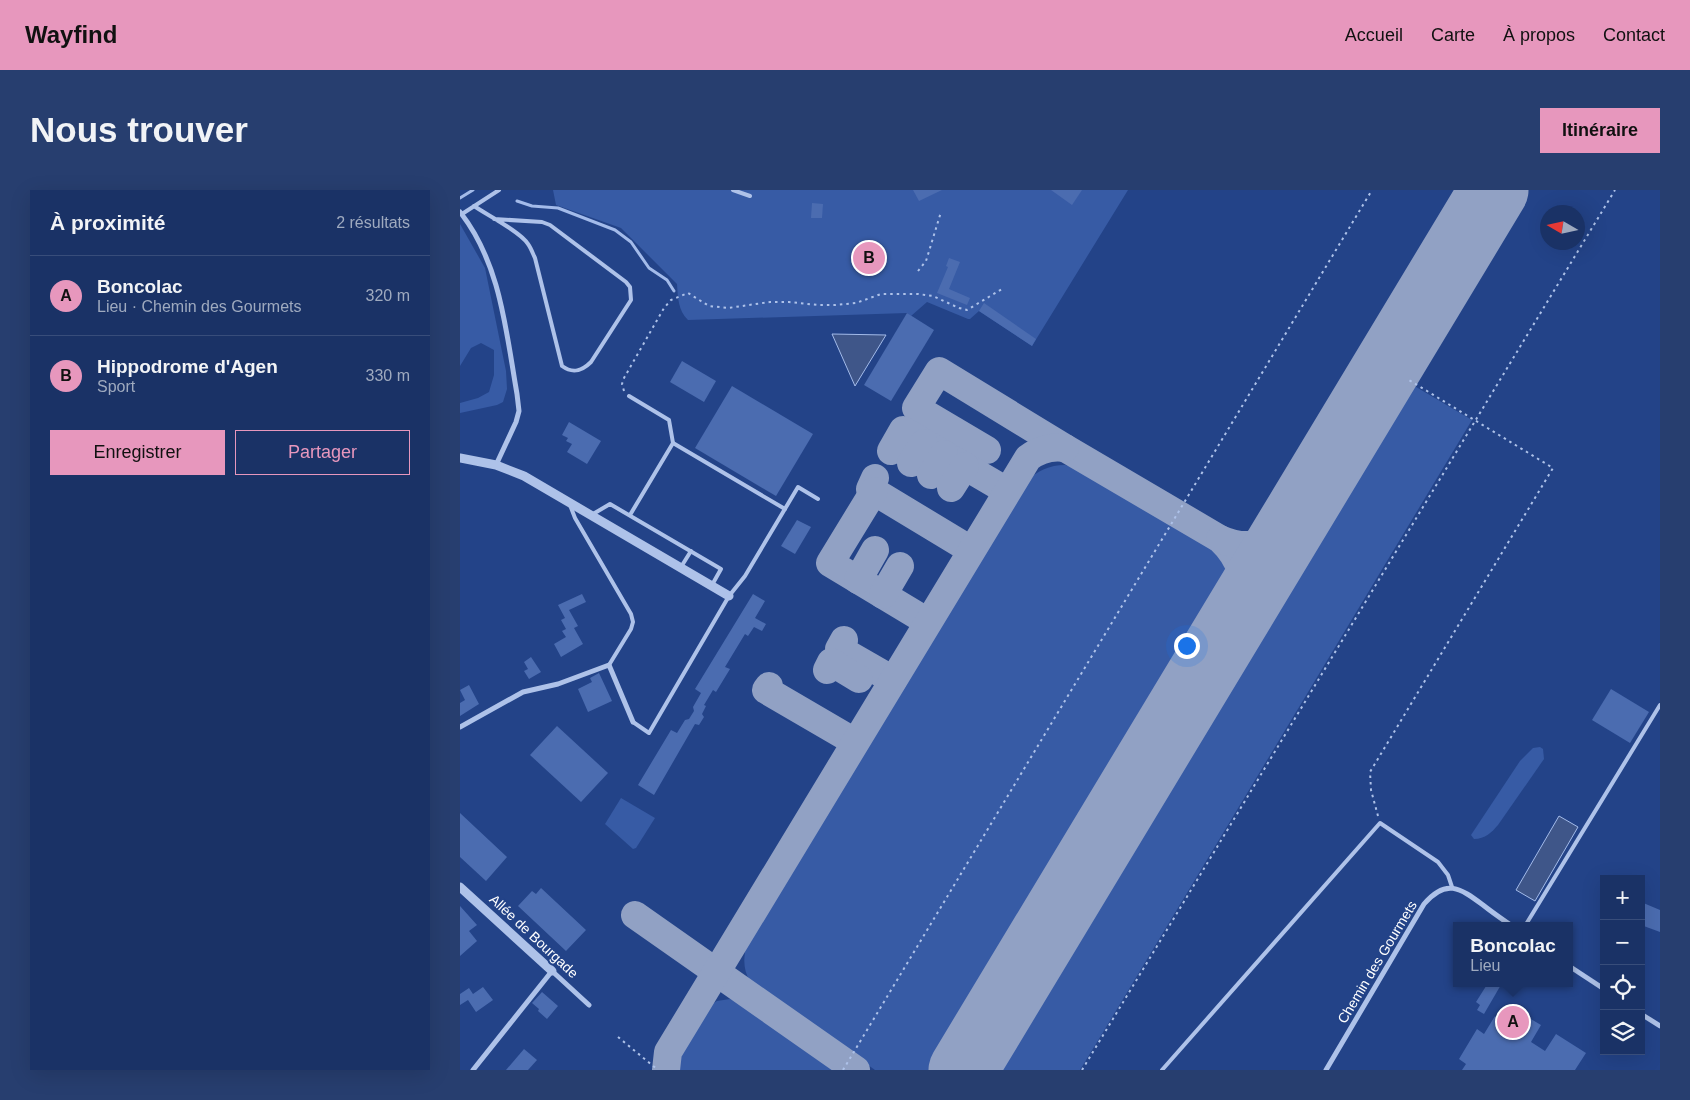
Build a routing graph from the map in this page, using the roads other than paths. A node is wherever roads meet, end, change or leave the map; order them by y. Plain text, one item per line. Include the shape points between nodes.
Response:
1 (499, 190) edge
2 (733, 190) edge
3 (750, 196) dead end
4 (474, 206) junction
5 (461, 213) edge
6 (494, 219) junction
7 (629, 396) road end
8 (672, 443) junction
9 (460, 458) edge
10 (496, 465) junction
11 (818, 499) dead end
12 (568, 501) junction
13 (785, 509) junction
14 (592, 515) junction
15 (630, 515) junction
16 (691, 551) junction
17 (681, 567) junction
18 (712, 585) junction
19 (729, 596) junction
20 (609, 665) junction
21 (1660, 705) edge
22 (633, 722) joint
23 (460, 727) edge
24 (460, 887) edge
25 (1452, 888) junction
26 (1507, 922) edge
27 (1527, 922) edge
28 (1573, 969) edge
29 (552, 971) junction
30 (1600, 986) edge
31 (589, 1005) dead end
32 (1645, 1017) edge
33 (1660, 1026) edge
34 (473, 1070) edge
35 (1162, 1070) edge
36 (1326, 1070) edge

1 - 4 lane
2 - 3 lane
4 - 5 lane
4 - 6 lane
5 - 10 street via 491,267 517,394 519,411
6 - 6 lane via 550,225 630,287 631,300 591,362 583,369 576,371 562,366 535,258 522,237
7 - 8 lane via 669,420
8 - 13 lane
8 - 15 lane
9 - 10 street
10 - 12 street via 524,476
11 - 13 lane via 798,487
12 - 14 street
12 - 20 lane via 631,614 631,629
13 - 19 lane via 745,576
14 - 15 lane via 610,504
14 - 17 street
15 - 16 lane
16 - 17 lane
16 - 18 lane via 721,569
17 - 18 street
18 - 19 street
19 - 22 lane via 649,733
20 - 22 street
20 - 23 street via 558,684 523,692
21 - 27 lane
24 - 29 street, Allée de Bourgade
25 - 26 street via 1464,891
25 - 35 lane via 1448,875 1438,862 1380,823
25 - 36 street, Chemin des Gourmets via 1433,893 1424,904
28 - 30 street
29 - 31 street, Allée de Bourgade
29 - 34 street
32 - 33 street

